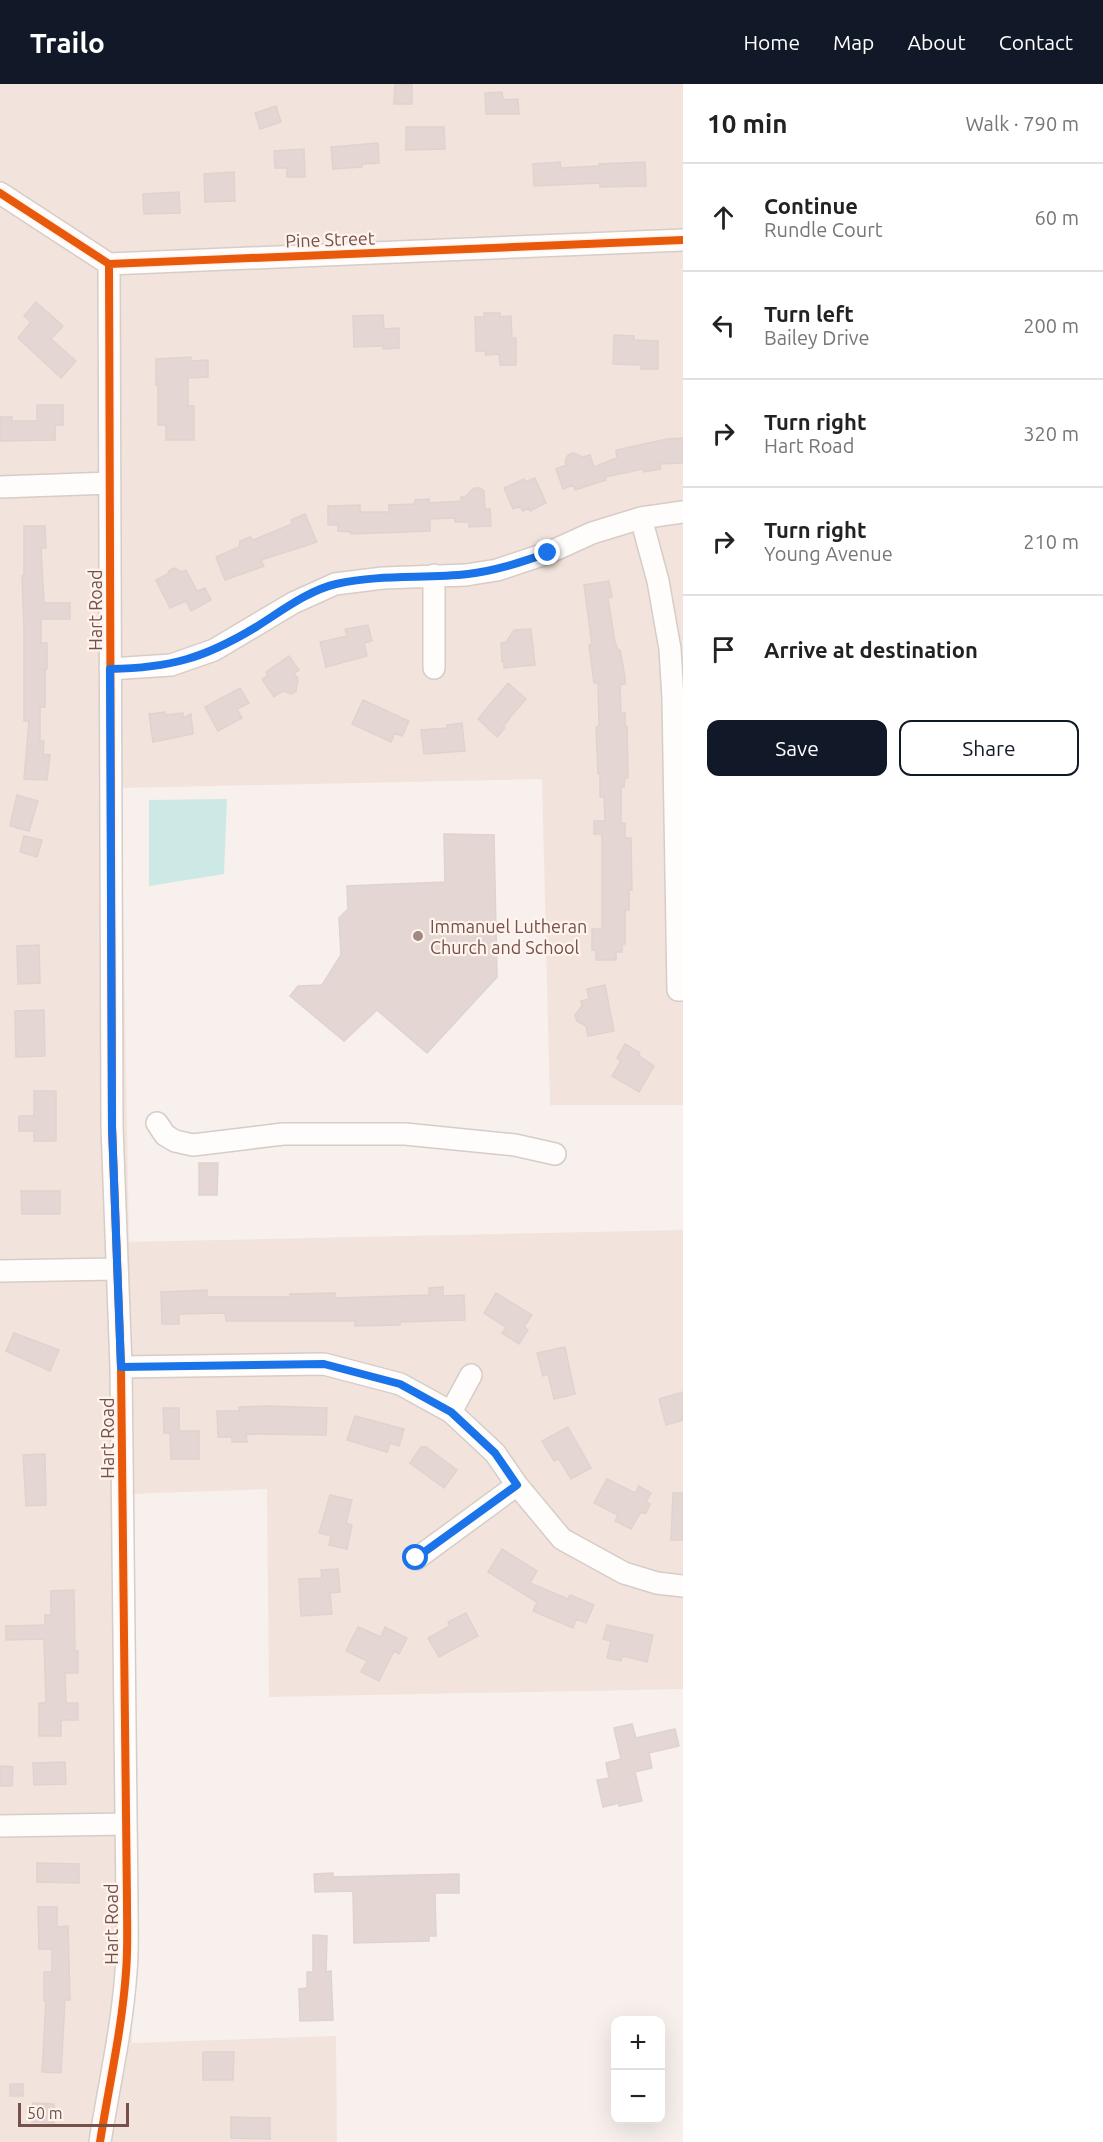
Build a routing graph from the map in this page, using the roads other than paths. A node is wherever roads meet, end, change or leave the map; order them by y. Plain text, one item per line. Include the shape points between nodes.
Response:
1 (0, 193) edge
2 (683, 240) edge
3 (109, 264) junction
4 (110, 483) junction
5 (0, 487) edge
6 (683, 512) edge
7 (641, 518) junction
8 (434, 575) junction
9 (434, 668) dead end
10 (110, 669) junction
11 (680, 990) edge
12 (157, 1123) dead end
13 (555, 1154) dead end
14 (117, 1269) junction
15 (0, 1271) edge
16 (121, 1367) junction
17 (471, 1375) dead end
18 (451, 1412) junction
19 (517, 1485) junction
20 (416, 1558) dead end
21 (683, 1586) edge
22 (126, 1824) junction
23 (0, 1826) edge
24 (100, 2142) edge

1 - 3 street
2 - 3 street, Pine Street
3 - 4 street, Hart Road
4 - 5 street
4 - 10 street, Hart Road
6 - 7 street
7 - 8 street via 497,570
7 - 11 street via 670,649
8 - 9 street
8 - 10 street via 335,584 293,603 214,651 171,665
10 - 14 street, Hart Road via 112,1127
12 - 13 street via 165,1135 193,1145 283,1134 405,1134 515,1145
14 - 15 street
14 - 16 street, Hart Road
16 - 18 street via 324,1364 400,1384
16 - 22 street, Hart Road
17 - 18 street
18 - 19 street via 495,1453
19 - 20 street
19 - 21 street via 562,1539 624,1573
22 - 23 street
22 - 24 street, Hart Road via 126,1971

